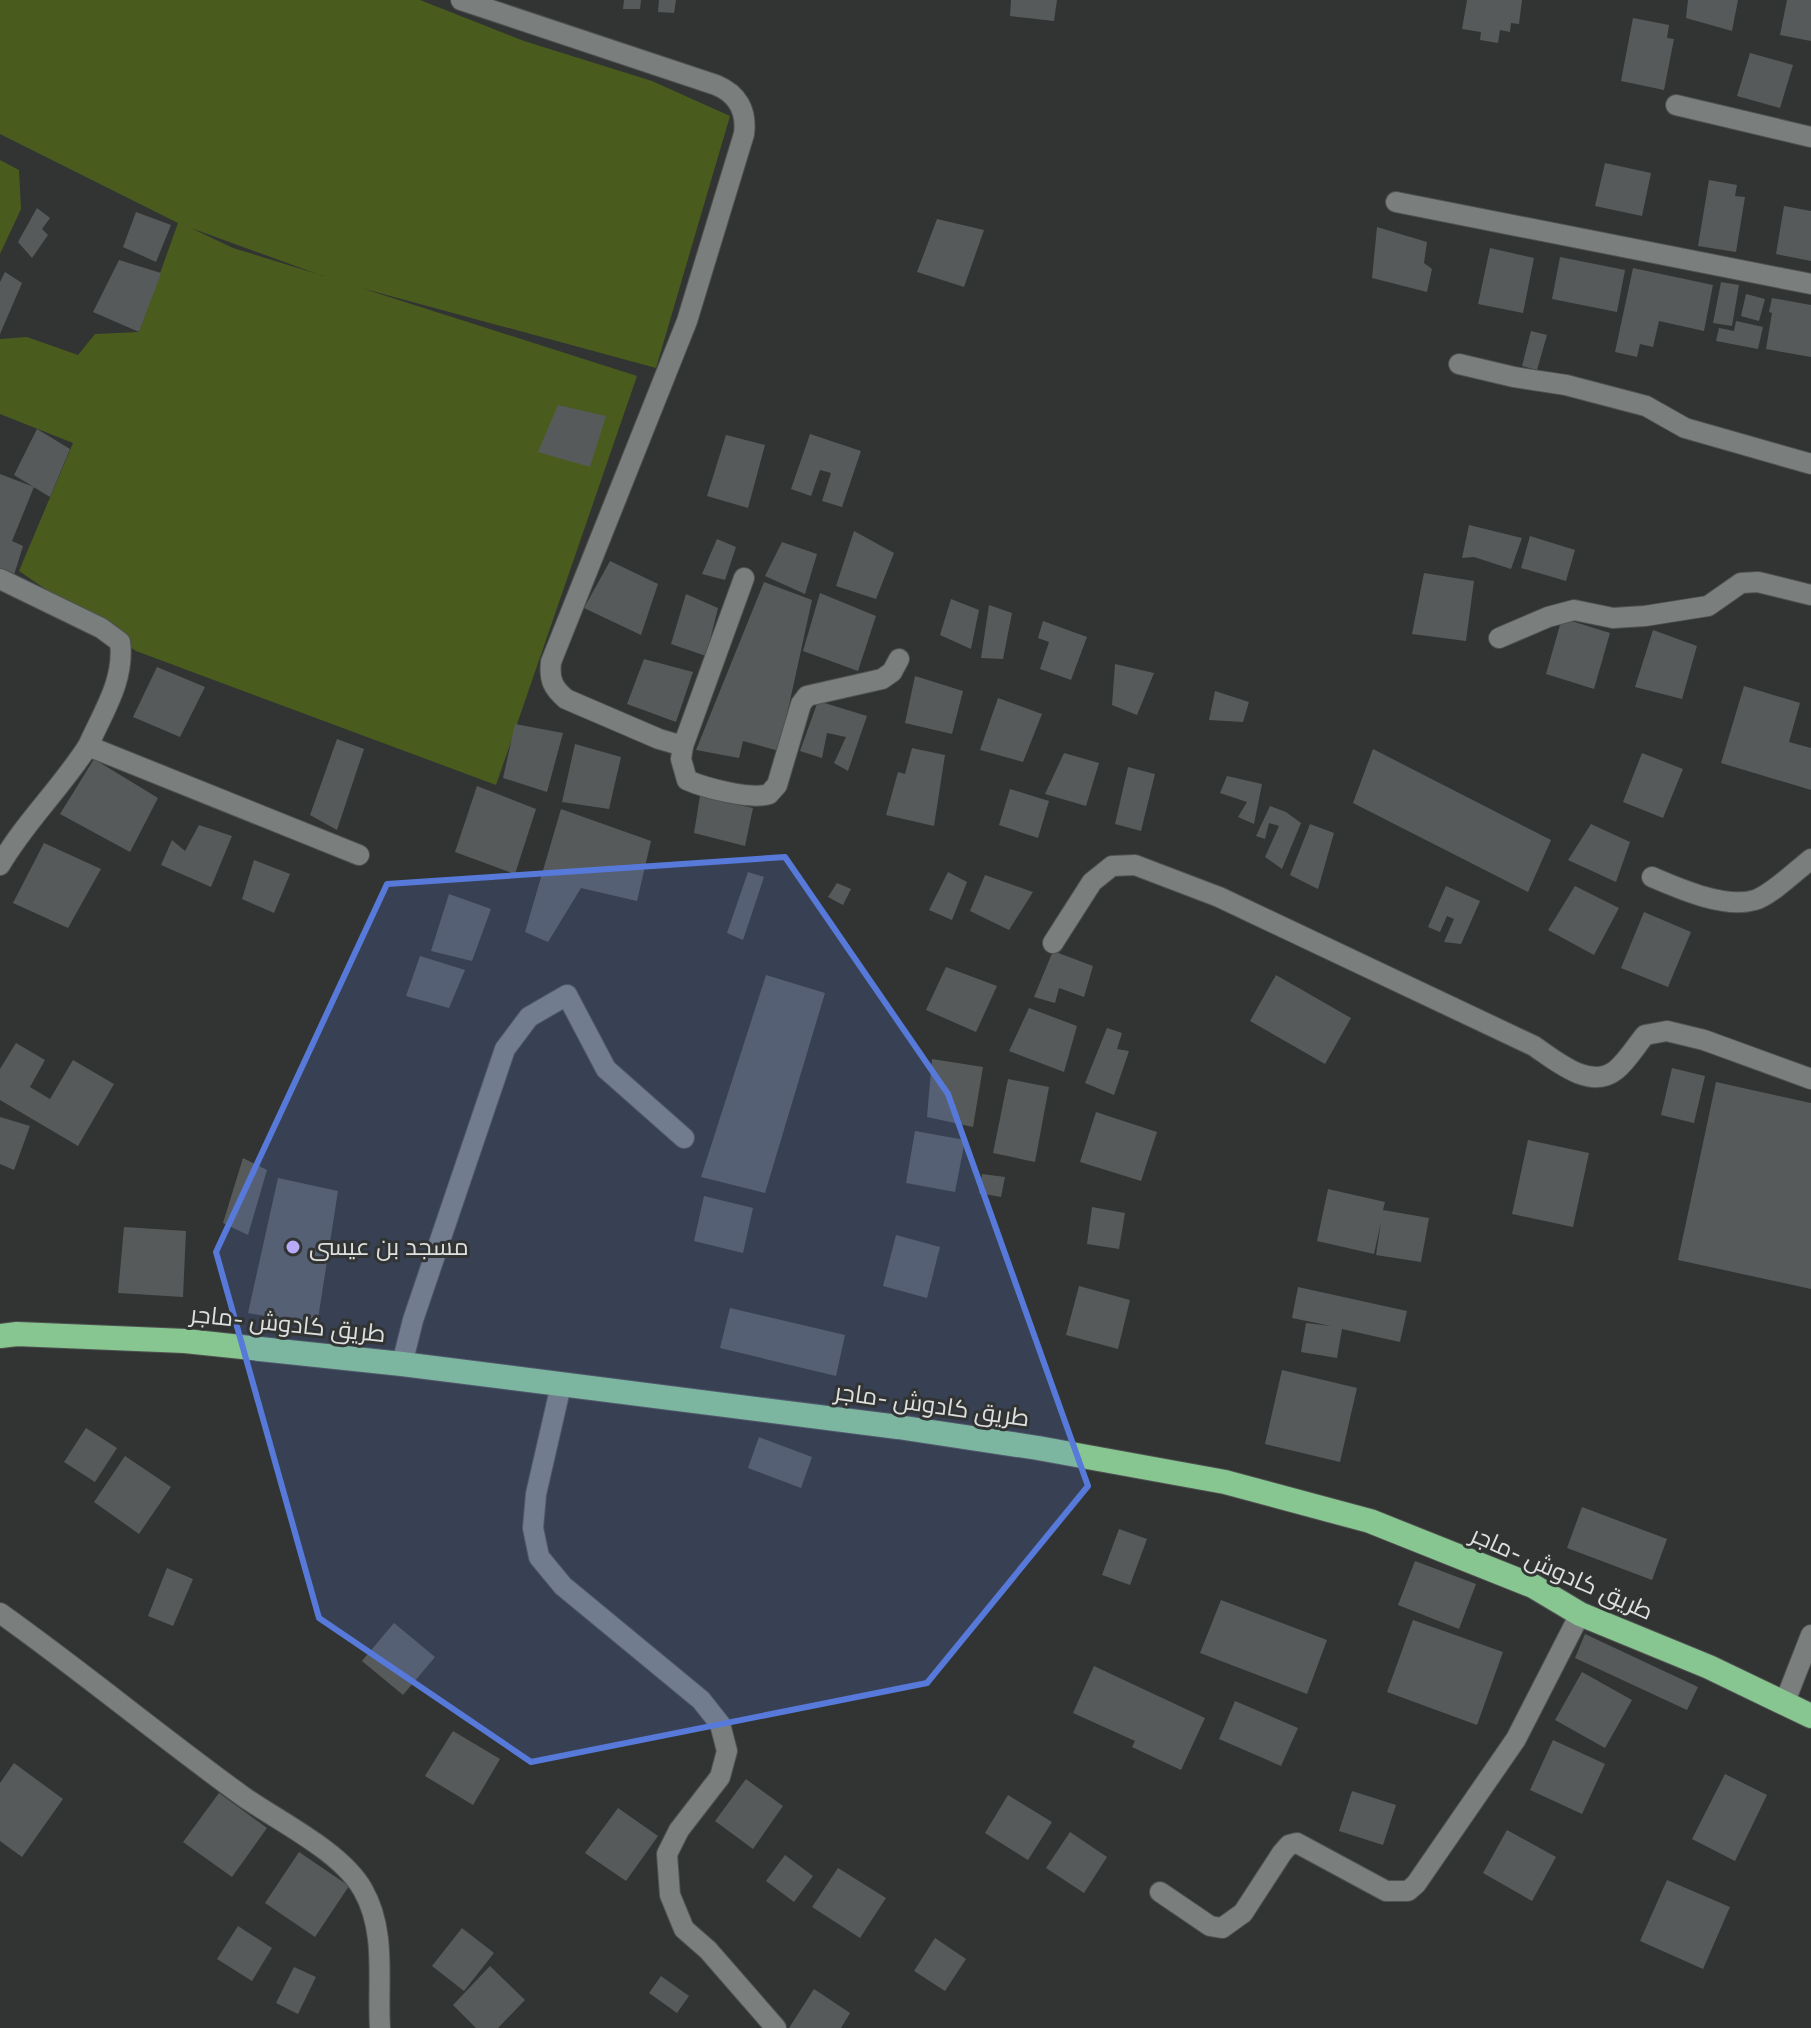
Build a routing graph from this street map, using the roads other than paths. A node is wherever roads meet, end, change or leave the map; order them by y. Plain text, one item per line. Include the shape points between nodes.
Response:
1 (461, 0) edge
2 (1676, 105) dead end
3 (1811, 137) edge
4 (1396, 202) dead end
5 (1811, 284) edge
6 (1459, 364) dead end
7 (1811, 464) edge
8 (744, 578) dead end
9 (0, 579) edge
10 (1811, 595) edge
11 (1499, 638) dead end
12 (899, 659) dead end
13 (88, 746) junction
14 (683, 746) junction
15 (359, 855) dead end
16 (1811, 859) edge
17 (0, 865) edge
18 (1652, 877) dead end
19 (1053, 943) dead end
20 (1811, 1079) edge
21 (684, 1138) dead end
22 (6, 1333) edge
23 (402, 1364) junction
24 (561, 1385) junction
25 (0, 1613) edge
26 (1580, 1614) junction
27 (1811, 1635) edge
28 (1784, 1704) junction
29 (1811, 1716) edge
30 (1160, 1892) dead end
31 (380, 2028) edge
32 (776, 2028) edge

1 - 14 street via 716,85 730,91 746,121 687,321 551,662 554,689 566,699
2 - 3 street
4 - 5 street
6 - 7 street via 1646,406 1685,428
8 - 14 street
9 - 13 street via 120,642 119,677
10 - 11 street via 1741,583 1708,606 1613,618 1574,610
12 - 14 street via 882,679 807,696 777,785 769,794 687,780
13 - 15 street
13 - 17 street
16 - 18 street via 1758,900 1738,903 1688,893
19 - 20 street via 1092,882 1112,866 1135,865 1219,897 1534,1046 1579,1074 1597,1078 1613,1073 1645,1035 1667,1031
21 - 23 street via 606,1069 567,995 529,1017 505,1049
22 - 23 highway, طريق كادوش -ماجر via 185,1341
23 - 24 highway, طريق كادوش -ماجر
24 - 26 highway, طريق كادوش -ماجر via 898,1427 1225,1482 1370,1521 1533,1586
24 - 32 street via 536,1494 533,1528 539,1557 563,1586 701,1700 720,1724 727,1751 720,1777 667,1854 670,1895 684,1929
25 - 31 street via 245,1797 343,1863 375,1918
26 - 28 highway, طريق كادوش -ماجر
26 - 30 street via 1516,1739 1408,1891 1386,1891 1297,1843 1282,1853 1243,1913 1222,1928 1210,1926
27 - 28 street
28 - 29 highway, طريق كادوش -ماجر

